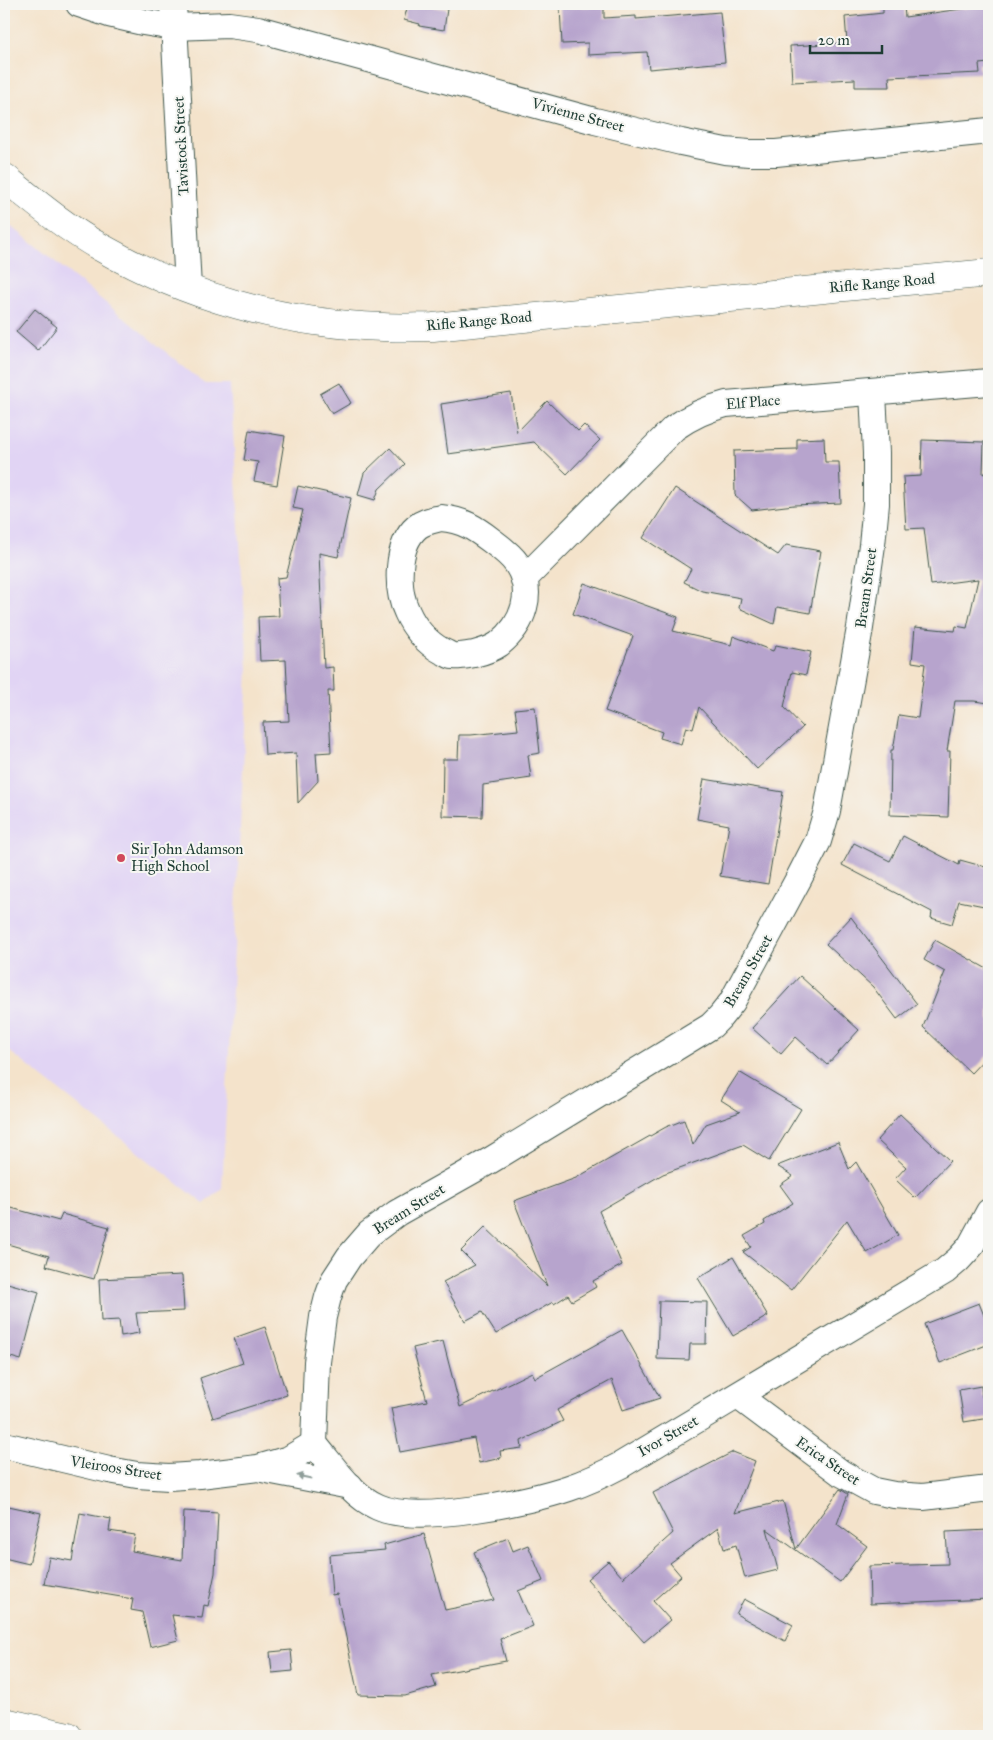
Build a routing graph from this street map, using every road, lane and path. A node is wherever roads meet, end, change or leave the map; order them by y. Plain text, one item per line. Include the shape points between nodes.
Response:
1 (79, 4) edge
2 (173, 15) edge
3 (989, 131) edge
4 (4, 177) edge
5 (989, 273) edge
6 (188, 288) junction
7 (989, 382) edge
8 (873, 393) junction
9 (524, 579) junction
10 (989, 1212) edge
11 (738, 1396) junction
12 (314, 1444) junction
13 (4, 1445) edge
14 (258, 1468) junction
15 (350, 1486) junction
16 (989, 1489) edge
17 (4, 1722) edge
18 (68, 1736) edge

1 - 2 street via 143,22
2 - 3 street, Vivienne Street via 258,29 595,121 725,151 776,152
2 - 6 street, Tavistock Street
4 - 6 main road, Rifle Range Road via 66,226 102,248
5 - 6 main road, Rifle Range Road via 413,327 314,321 221,301
7 - 8 street, Elf Place
8 - 9 street, Elf Place via 726,404 689,417 657,444
8 - 12 street, Bream Street via 876,504 860,628 827,811 818,841 799,878 732,1002 711,1026 397,1214 369,1234 349,1257 334,1280 323,1317
9 - 9 street via 527,598 513,628 498,644 482,652 452,656 432,646 407,612 401,591 403,547 416,527 427,521 441,518 458,520 500,547 516,563
10 - 11 street, Ivor Street via 970,1247 945,1271
11 - 15 street, Ivor Street via 597,1477 568,1489 516,1502 413,1513 379,1508
11 - 16 street, Erica Street via 841,1473 874,1491 923,1497
12 - 14 street, Vleiroos Street via 289,1459
12 - 15 street, Ivor Street
13 - 14 street, Vleiroos Street via 138,1475 169,1477
15 -> 14 street
17 - 18 main road

